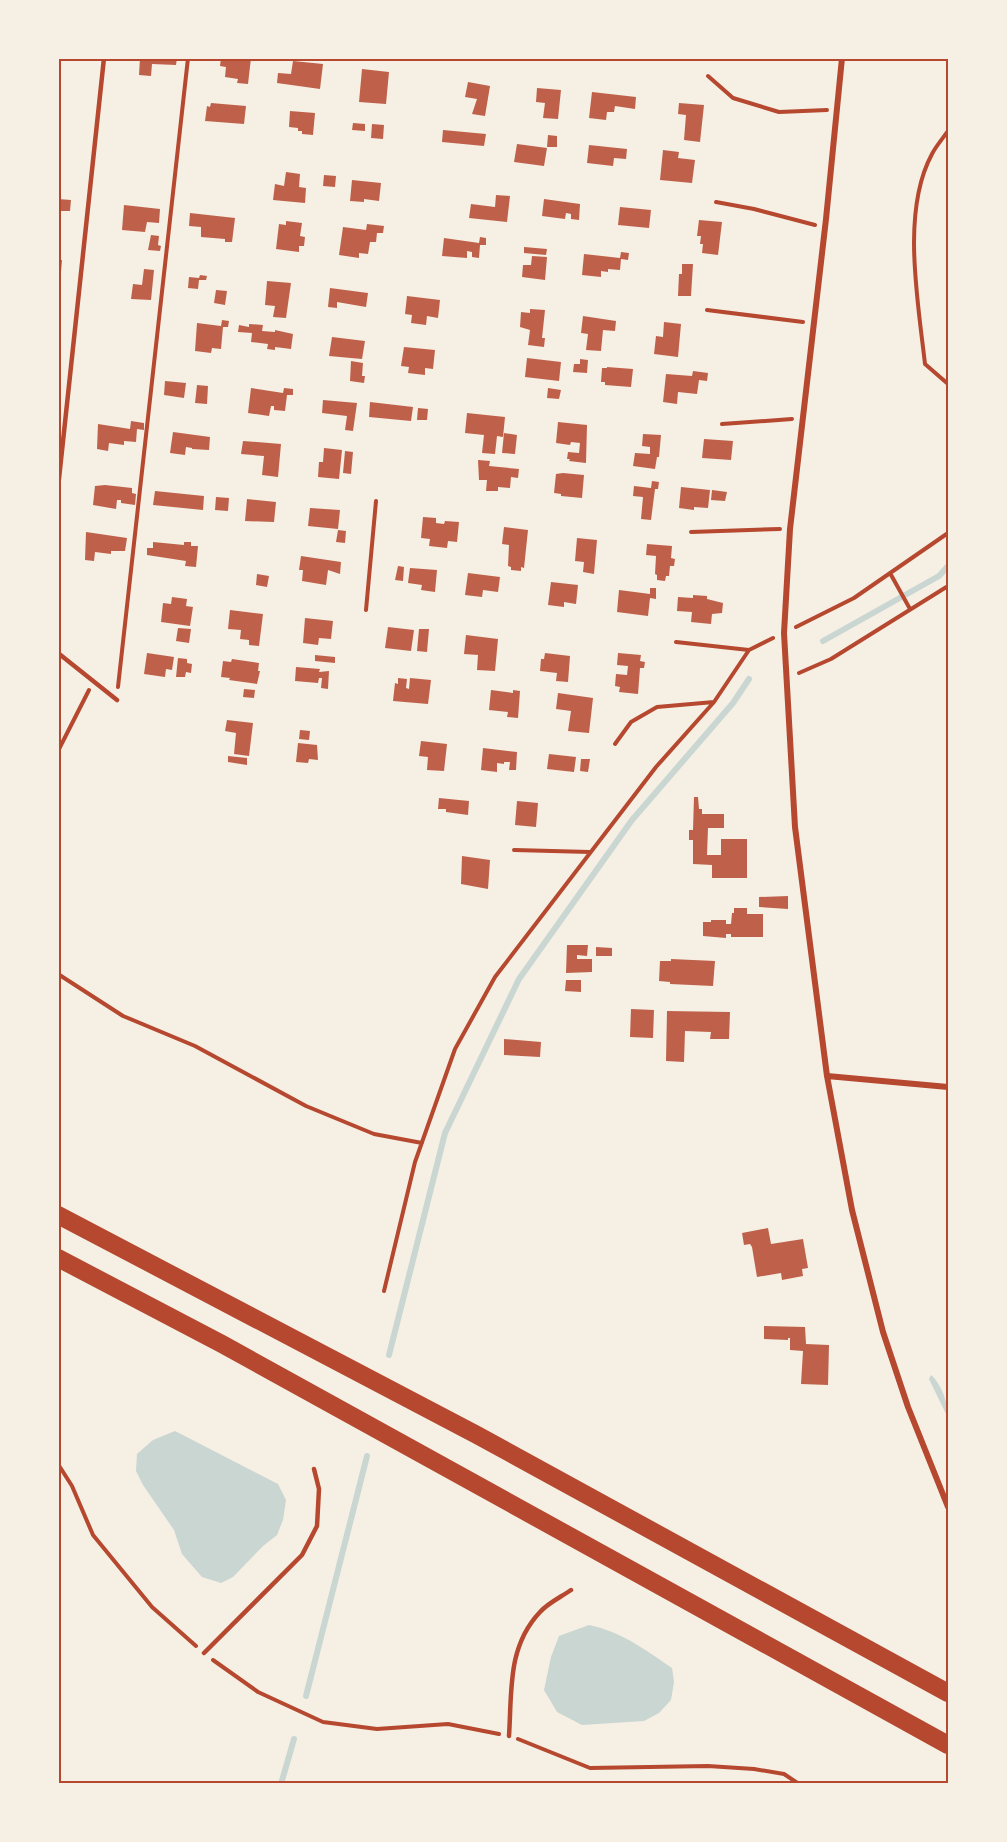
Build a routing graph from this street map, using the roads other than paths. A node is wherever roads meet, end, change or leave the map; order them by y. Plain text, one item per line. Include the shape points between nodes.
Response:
1 (104, 58) edge
2 (840, 58) edge
3 (58, 488) edge
4 (58, 653) edge
5 (117, 700) road end
6 (827, 1076) junction
7 (948, 1087) edge
8 (58, 1215) edge
9 (58, 1258) edge
10 (314, 1469) dead end
11 (948, 1508) edge
12 (571, 1590) dead end
13 (204, 1653) road end
14 (948, 1693) edge
15 (509, 1736) road end
16 (948, 1745) edge

1 - 3 lane
2 - 6 street via 825,228 789,529 783,633 795,826
4 - 5 lane
6 - 7 street
6 - 11 street via 876,1310 908,1407
8 - 14 highway via 477,1435
9 - 16 highway via 222,1344
10 - 13 lane via 319,1489 316,1526 302,1555
12 - 15 lane via 541,1610 523,1633 513,1665

